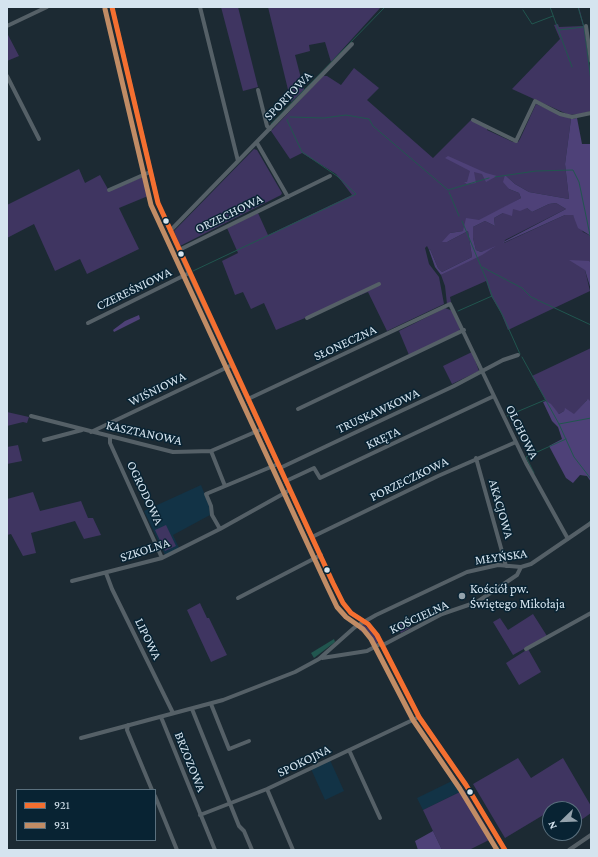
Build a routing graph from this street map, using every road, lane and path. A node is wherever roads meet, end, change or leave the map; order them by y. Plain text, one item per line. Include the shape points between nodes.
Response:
1 (47, 7) edge
2 (112, 7) edge
3 (200, 7) edge
4 (7, 26) edge
5 (586, 26) dead end
6 (352, 44) dead end
7 (591, 61) edge
8 (7, 76) edge
9 (258, 90) dead end
10 (591, 113) edge
11 (473, 120) dead end
12 (270, 129) junction
13 (39, 139) dead end
14 (257, 142) junction
15 (238, 161) junction
16 (150, 172) junction
17 (330, 176) dead end
18 (109, 190) dead end
19 (288, 197) junction
20 (170, 231) junction
21 (179, 250) junction
22 (189, 273) junction
23 (379, 284) dead end
24 (450, 304) joint
25 (306, 318) dead end
26 (88, 323) dead end
27 (464, 330) junction
28 (518, 355) dead end
29 (232, 365) junction
30 (484, 371) junction
31 (494, 396) junction
32 (248, 399) junction
33 (298, 409) dead end
34 (31, 416) dead end
35 (262, 429) junction
36 (82, 430) junction
37 (91, 432) junction
38 (110, 437) junction
39 (44, 440) dead end
40 (516, 442) junction
41 (211, 451) junction
42 (476, 458) junction
43 (279, 466) junction
44 (286, 481) junction
45 (225, 486) junction
46 (290, 490) junction
47 (590, 526) edge
48 (220, 528) junction
49 (312, 537) junction
50 (568, 540) junction
51 (321, 555) junction
52 (162, 558) junction
53 (506, 566) junction
54 (521, 566) junction
55 (106, 573) junction
56 (72, 581) dead end
57 (238, 598) dead end
58 (591, 613) edge
59 (364, 621) junction
60 (382, 644) junction
61 (526, 649) dead end
62 (319, 659) junction
63 (211, 704) junction
64 (192, 709) junction
65 (174, 714) junction
66 (161, 717) junction
67 (419, 717) junction
68 (128, 725) junction
69 (81, 738) dead end
70 (249, 741) dead end
71 (349, 750) junction
72 (152, 789) edge
73 (267, 789) junction
74 (156, 798) edge
75 (229, 802) junction
76 (200, 815) junction
77 (380, 818) dead end
78 (591, 836) edge
79 (177, 850) edge
80 (215, 850) edge
81 (252, 850) edge
82 (293, 850) edge
83 (506, 850) edge
84 (569, 850) edge

1 - 4 street
2 - 16 street
3 - 15 street
5 - 7 street
6 - 12 street, SPORTOWA
8 - 13 street
9 - 12 street
10 - 11 street via 572,117 560,114 535,101 516,141
12 - 14 street, SPORTOWA
14 - 15 street, SPORTOWA
14 - 19 street
15 - 20 street, SPORTOWA
16 - 18 street
16 - 20 street via 158,202
17 - 19 street, ORZECHOWA
19 - 21 street, ORZECHOWA
20 - 21 street
21 - 22 street
22 - 26 street, CZEREŚNIOWA
22 - 29 street
23 - 25 street
24 - 27 street, OLCHOWA
24 - 32 street, SŁONECZNA
27 - 30 street, OLCHOWA
27 - 33 street
28 - 30 street, TRUSKAWKOWA
29 - 32 street
29 - 37 street, WIŚNIOWA
30 - 31 street, OLCHOWA
30 - 43 street, TRUSKAWKOWA
31 - 40 street, OLCHOWA
31 - 44 street, KRĘTA via 320,478 314,468
32 - 35 street
34 - 36 street, KASZTANOWA
35 - 41 street, KASZTANOWA
35 - 43 street
36 - 37 street, KASZTANOWA
36 - 39 street
37 - 38 street, KASZTANOWA
38 - 41 street, KASZTANOWA via 173,452
38 - 52 street, OGRODOWA via 110,443
40 - 42 street, PORZECZKOWA
40 - 50 street, OLCHOWA via 546,503
41 - 45 street
42 - 49 street, PORZECZKOWA
42 - 53 street, AKACJOWA
43 - 44 street
43 - 45 street, TRUSKAWKOWA
44 - 46 street
45 - 48 street, TRUSKAWKOWA via 206,494 212,515
46 - 48 street, SZKOLNA
46 - 49 street
47 - 50 street, MŁYŃSKA
48 - 52 street, SZKOLNA
49 - 51 street
50 - 54 street, MŁYŃSKA via 536,561
51 - 57 street
51 - 59 street via 343,603 354,616
52 - 55 street, SZKOLNA
53 - 54 street, MŁYŃSKA
53 - 59 street, MŁYŃSKA via 498,565 467,572
54 - 60 street, KOŚCIELNA via 517,575 477,602 442,614
55 - 56 street, SZKOLNA
55 - 65 street, LIPOWA
58 - 61 street
59 - 60 street via 373,629
59 - 62 street
60 - 62 street via 367,651
60 - 67 street
62 - 63 street via 295,672
63 - 64 street
63 - 70 street via 229,749
64 - 65 street
64 - 75 street
65 - 66 street
66 - 68 street
66 - 76 street, BRZOZOWA
67 - 71 street, SPOKOJNA
67 - 83 street via 466,785
68 - 69 street
68 - 72 street via 127,730
71 - 73 street, SPOKOJNA
71 - 77 street, SPOKOJNA
73 - 75 street, SPOKOJNA
73 - 82 street
74 - 79 street
75 - 76 street, SPOKOJNA
75 - 81 street
76 - 80 street, BRZOZOWA
78 - 84 street

